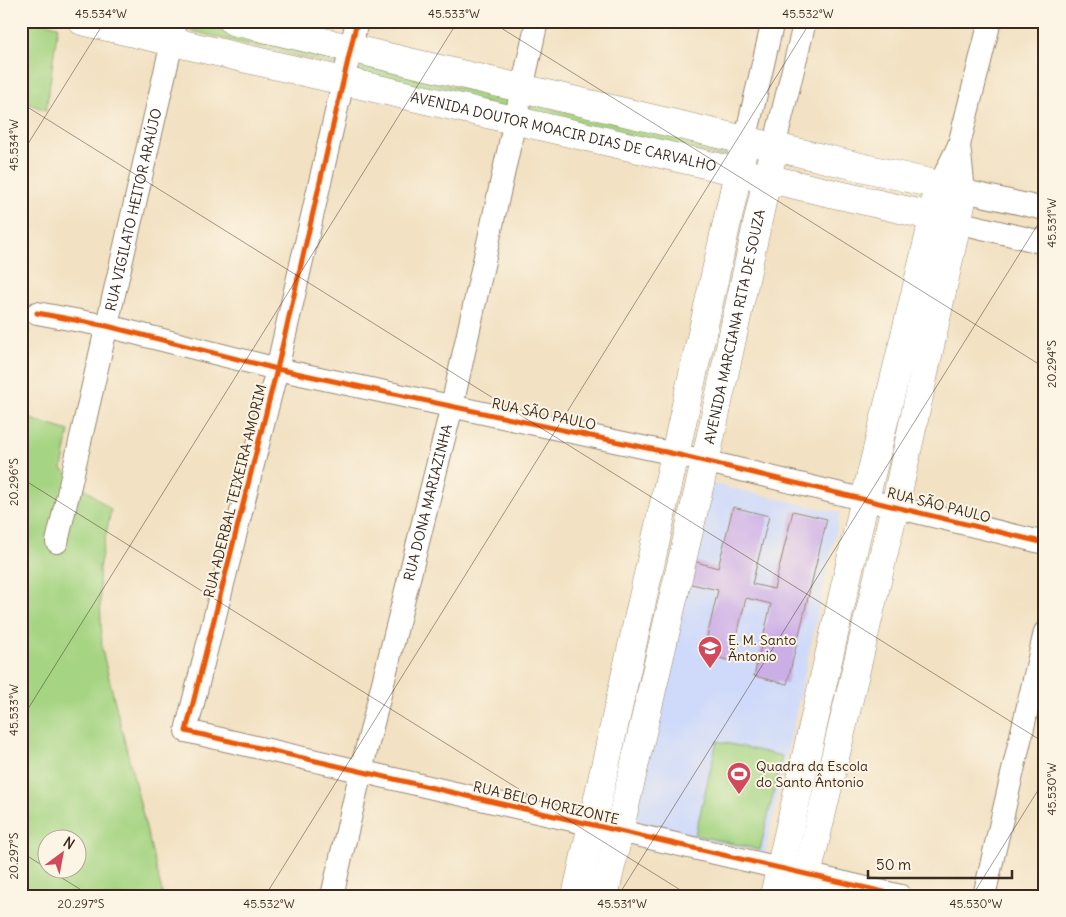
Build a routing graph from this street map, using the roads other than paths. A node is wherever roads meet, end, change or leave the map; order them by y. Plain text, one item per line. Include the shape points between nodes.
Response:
1 (82, 21) edge
2 (233, 21) edge
3 (358, 21) edge
4 (537, 21) edge
5 (773, 21) edge
6 (805, 21) edge
7 (990, 21) edge
8 (173, 31) edge
9 (351, 48) junction
10 (344, 80) junction
11 (523, 88) junction
12 (516, 120) junction
13 (746, 141) junction
14 (774, 147) junction
15 (738, 172) junction
16 (767, 179) junction
17 (951, 188) junction
18 (1045, 209) edge
19 (945, 219) junction
20 (1045, 243) edge
21 (37, 313) dead end
22 (107, 326) junction
23 (276, 369) junction
24 (452, 406) junction
25 (675, 454) junction
26 (705, 462) junction
27 (865, 499) junction
28 (895, 506) junction
29 (57, 542) dead end
30 (1045, 542) edge
31 (1045, 632) edge
32 (619, 706) junction
33 (647, 711) junction
34 (186, 731) joint
35 (361, 771) junction
36 (592, 825) junction
37 (619, 831) junction
38 (780, 868) junction
39 (804, 885) edge
40 (332, 896) edge
41 (576, 896) edge
42 (604, 896) edge
43 (774, 896) edge
44 (901, 896) edge
45 (984, 896) edge

1 - 8 street, AVENIDA DOUTOR MOACIR DIAS DE CARVALHO
2 - 9 street
3 - 9 street, RUA ADERBAL TEIXEIRA AMORIM
4 - 11 street, RUA DONA MARIAZINHA
5 - 13 street
6 - 14 street, AVENIDA MARCIANA RITA DE SOUZA
7 - 17 street
8 - 10 street, AVENIDA DOUTOR MOACIR DIAS DE CARVALHO
8 - 22 street, RUA VIGILATO HEITOR ARAÚJO
9 - 10 street, RUA ADERBAL TEIXEIRA AMORIM
9 - 11 street
10 - 12 street, AVENIDA DOUTOR MOACIR DIAS DE CARVALHO
10 - 23 street, RUA ADERBAL TEIXEIRA AMORIM
11 - 12 street, RUA DONA MARIAZINHA
11 - 13 street
12 - 15 street, AVENIDA DOUTOR MOACIR DIAS DE CARVALHO
12 - 24 street, RUA DONA MARIAZINHA
13 - 14 street
13 - 15 street
14 - 16 street, AVENIDA MARCIANA RITA DE SOUZA
14 - 17 street
15 - 16 street, AVENIDA DOUTOR MOACIR DIAS DE CARVALHO
15 - 25 street
16 - 19 street, AVENIDA DOUTOR MOACIR DIAS DE CARVALHO
16 - 26 street, AVENIDA MARCIANA RITA DE SOUZA
17 - 18 street
17 - 19 street
19 - 20 street, AVENIDA DOUTOR MOACIR DIAS DE CARVALHO
19 - 27 street via 929,237
19 - 28 street
21 - 22 street, RUA SÃO PAULO
22 - 23 street, RUA SÃO PAULO
22 - 29 street, RUA VIGILATO HEITOR ARAÚJO
23 - 24 street, RUA SÃO PAULO
23 - 34 street, RUA ADERBAL TEIXEIRA AMORIM
24 - 25 street, RUA SÃO PAULO
24 - 35 street, RUA DONA MARIAZINHA
25 - 26 street, RUA SÃO PAULO
25 - 32 street
26 - 27 street, RUA SÃO PAULO
26 - 33 street, AVENIDA MARCIANA RITA DE SOUZA
27 - 28 street, RUA SÃO PAULO
27 - 38 street
28 - 30 street, RUA SÃO PAULO
28 - 39 street
31 - 45 street
32 - 33 street
32 - 36 street
33 - 37 street, AVENIDA MARCIANA RITA DE SOUZA
34 - 35 street, RUA BELO HORIZONTE
35 - 36 street, RUA BELO HORIZONTE
35 - 40 street, RUA DONA MARIAZINHA
36 - 37 street, RUA BELO HORIZONTE
36 - 41 street
37 - 38 street, RUA BELO HORIZONTE
37 - 42 street, AVENIDA MARCIANA RITA DE SOUZA
38 - 39 street, RUA BELO HORIZONTE
38 - 43 street
39 - 44 street, RUA BELO HORIZONTE

